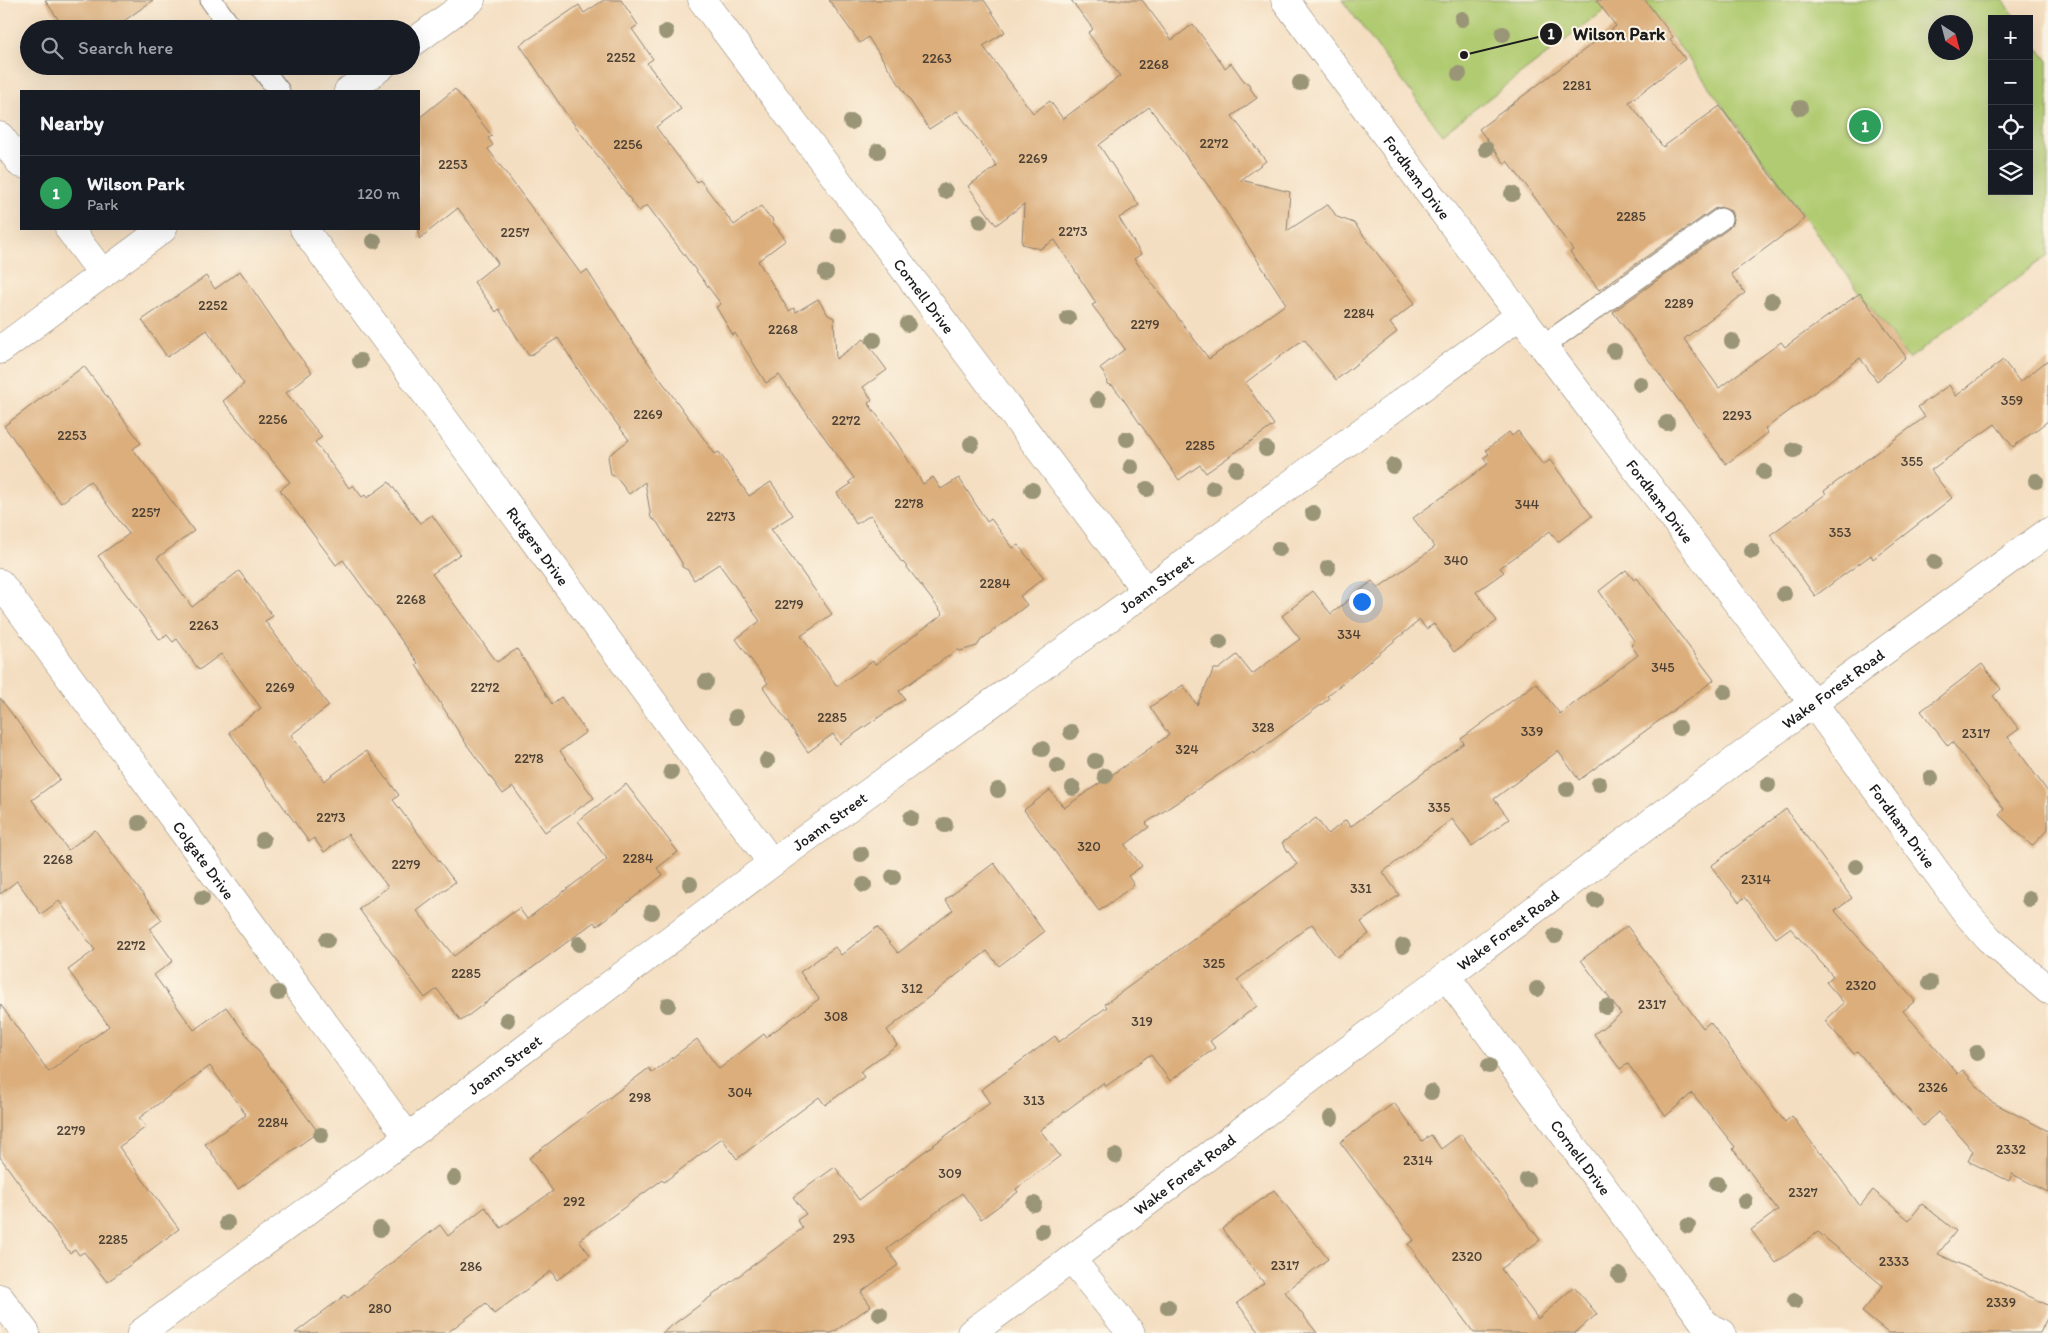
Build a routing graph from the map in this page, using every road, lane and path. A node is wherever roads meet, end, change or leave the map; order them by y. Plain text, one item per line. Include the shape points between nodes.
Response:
1 (211, 0) edge
2 (471, 0) edge
3 (702, 0) edge
4 (1285, 0) edge
5 (225, 20) edge
6 (420, 37) edge
7 (267, 75) edge
8 (370, 75) edge
9 (278, 90) edge
10 (349, 90) edge
11 (0, 136) edge
12 (20, 163) edge
13 (1721, 220) dead end
14 (70, 230) edge
15 (162, 230) edge
16 (305, 230) edge
17 (103, 274) junction
18 (1520, 315) junction
19 (1543, 346) junction
20 (0, 350) edge
21 (2048, 532) edge
22 (0, 583) edge
23 (1146, 591) junction
24 (1813, 703) junction
25 (772, 863) junction
26 (1446, 976) junction
27 (2048, 990) edge
28 (408, 1137) junction
29 (1072, 1260) junction
30 (0, 1298) edge
31 (26, 1333) edge
32 (141, 1333) edge
33 (971, 1333) edge
34 (1131, 1333) edge
35 (1722, 1333) edge

1 - 5 lane
2 - 6 street
3 - 23 street, Cornell Drive
4 - 18 street, Fordham Drive
7 - 9 lane
8 - 10 street
11 - 12 street
13 - 19 lane
14 - 17 street
15 - 17 street
16 - 25 street, Rutgers Drive
17 - 20 street
18 - 19 street, Fordham Drive
18 - 23 street, Joann Street
19 - 24 street, Fordham Drive
21 - 24 street, Wake Forest Road
22 - 28 street, Colgate Drive
23 - 25 street, Joann Street
24 - 26 street, Wake Forest Road
24 - 27 street, Fordham Drive via 1968,915 1989,939
25 - 28 street, Joann Street
26 - 29 street, Wake Forest Road
26 - 35 street, Cornell Drive via 1706,1325
28 - 32 street, Joann Street
29 - 33 street, Wake Forest Road
29 - 34 street
30 - 31 street

